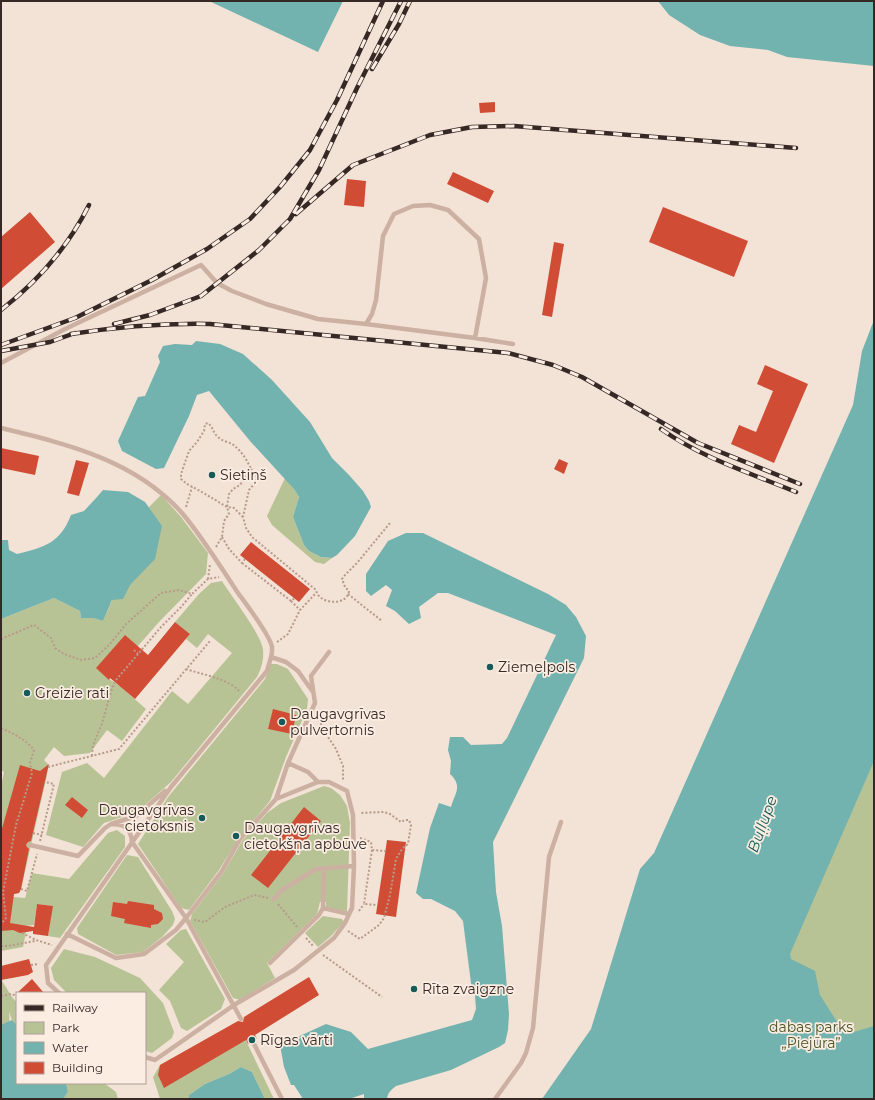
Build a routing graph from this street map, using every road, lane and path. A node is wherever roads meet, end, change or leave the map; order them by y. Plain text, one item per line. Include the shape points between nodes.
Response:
1 (366, 324) junction
2 (475, 338) junction
3 (513, 344) dead end
4 (1, 363) edge
5 (1, 428) edge
6 (251, 469) junction
7 (192, 487) junction
8 (227, 508) junction
9 (182, 513) junction
10 (243, 517) junction
11 (390, 523) dead end
12 (222, 537) junction
13 (212, 553) junction
14 (245, 559) dead end
15 (242, 563) junction
16 (227, 576) junction
17 (208, 579) junction
18 (316, 593) junction
19 (192, 594) junction
20 (348, 594) junction
21 (295, 598) dead end
22 (291, 602) junction
23 (300, 610) junction
24 (382, 621) dead end
25 (1, 639) edge
26 (210, 641) dead end
27 (272, 646) junction
28 (134, 650) dead end
29 (329, 652) dead end
30 (138, 654) junction
31 (271, 657) junction
32 (186, 669) junction
33 (114, 674) dead end
34 (118, 677) junction
35 (314, 693) junction
36 (243, 700) junction
37 (315, 703) junction
38 (1, 728) edge
39 (92, 756) junction
40 (288, 762) junction
41 (48, 767) dead end
42 (45, 782) dead end
43 (318, 782) junction
44 (171, 786) junction
45 (347, 791) junction
46 (276, 799) junction
47 (353, 815) junction
48 (561, 822) dead end
49 (111, 824) junction
50 (33, 833) dead end
51 (42, 835) junction
52 (354, 836) junction
53 (132, 842) junction
54 (30, 845) dead end
55 (39, 847) junction
56 (372, 850) junction
57 (385, 851) dead end
58 (354, 866) junction
59 (324, 868) junction
60 (21, 889) dead end
61 (274, 899) junction
62 (377, 905) dead end
63 (323, 908) junction
64 (349, 914) junction
65 (186, 918) junction
66 (1, 924) edge
67 (298, 928) dead end
68 (341, 929) junction
69 (22, 933) dead end
70 (67, 934) junction
71 (303, 934) dead end
72 (36, 940) junction
73 (1, 946) edge
74 (59, 946) junction
75 (318, 951) junction
76 (270, 963) dead end
77 (57, 992) edge
78 (1, 996) edge
79 (16, 996) edge
80 (382, 997) dead end
81 (234, 1005) junction
82 (241, 1020) dead end
83 (252, 1040) dead end
84 (146, 1056) edge
85 (282, 1099) edge
86 (495, 1099) edge

1 - 2 lane
1 - 2 lane via 376,300 383,236 394,214 413,206 430,205 448,210 479,239 486,278
1 - 4 lane via 318,319 266,304 217,283 201,265 65,329
2 - 3 lane
5 - 9 lane via 104,458 133,472
6 - 7 path via 245,456 233,445 220,439 208,423 189,451 181,474 181,479
6 - 8 path via 240,485 229,494
6 - 10 path via 257,477 249,490
7 - 8 path
7 - 9 path
8 - 10 path via 234,508
8 - 12 path via 229,514 224,521
9 - 13 lane
10 - 18 path via 252,537 316,590
11 - 20 path via 345,574 342,580
12 - 13 path
12 - 15 path
13 - 16 lane
13 - 17 path
14 - 15 path
15 - 22 path
16 - 17 path
16 - 27 lane
17 - 19 path
18 - 20 path via 326,600 338,602
18 - 23 path
19 - 25 path via 179,590 161,593 126,624 95,658 81,660 64,654 55,648 51,638 34,625
19 - 30 path
20 - 24 path
21 - 22 path
22 - 23 path
23 - 27 path via 288,634
26 - 32 path
27 - 31 lane
28 - 30 path
29 - 35 lane via 311,676
30 - 34 path
31 - 35 lane via 286,662 298,671
31 - 36 lane via 267,671
32 - 36 path via 225,681 238,689
32 - 39 path via 119,749
33 - 34 path
34 - 39 path via 92,746
35 - 37 lane
36 - 44 lane
37 - 40 lane
37 - 45 path via 317,714 343,766 343,784
38 - 66 path via 23,739 34,750 30,763 32,773 16,825 2,892 6,918
39 - 41 path
40 - 43 lane via 308,772
40 - 46 lane
42 - 51 path via 54,784
43 - 45 lane via 328,782
43 - 46 lane
44 - 49 lane via 136,816
44 - 53 lane
45 - 47 lane
46 - 65 lane via 240,839 222,871
47 - 52 lane
47 - 68 path via 362,812 384,812 401,822 409,820 410,831 408,844 396,859 384,918 360,939 351,932
48 - 86 lane via 549,857 530,1043 522,1063
49 - 53 lane via 122,825 128,829
49 - 55 lane via 78,856
50 - 51 path
51 - 55 path
52 - 56 path via 371,842
52 - 58 lane
53 - 65 lane
53 - 70 lane
54 - 55 lane
55 - 60 path via 27,891
56 - 57 path
56 - 62 path via 364,904
58 - 59 lane
58 - 64 lane via 352,908
59 - 61 lane via 311,872 282,890
59 - 63 lane
61 - 65 path via 254,895 225,907 205,922
61 - 67 path
63 - 64 lane
63 - 76 lane
64 - 68 lane
65 - 70 lane via 176,930 144,954 116,958
65 - 81 lane
68 - 75 lane
69 - 72 path
70 - 74 lane
71 - 75 path
72 - 73 path
72 - 74 path
74 - 77 lane via 46,965 48,983
75 - 80 path
75 - 81 lane via 294,970
78 - 79 path
81 - 82 lane
81 - 84 lane via 156,1060
83 - 85 lane

